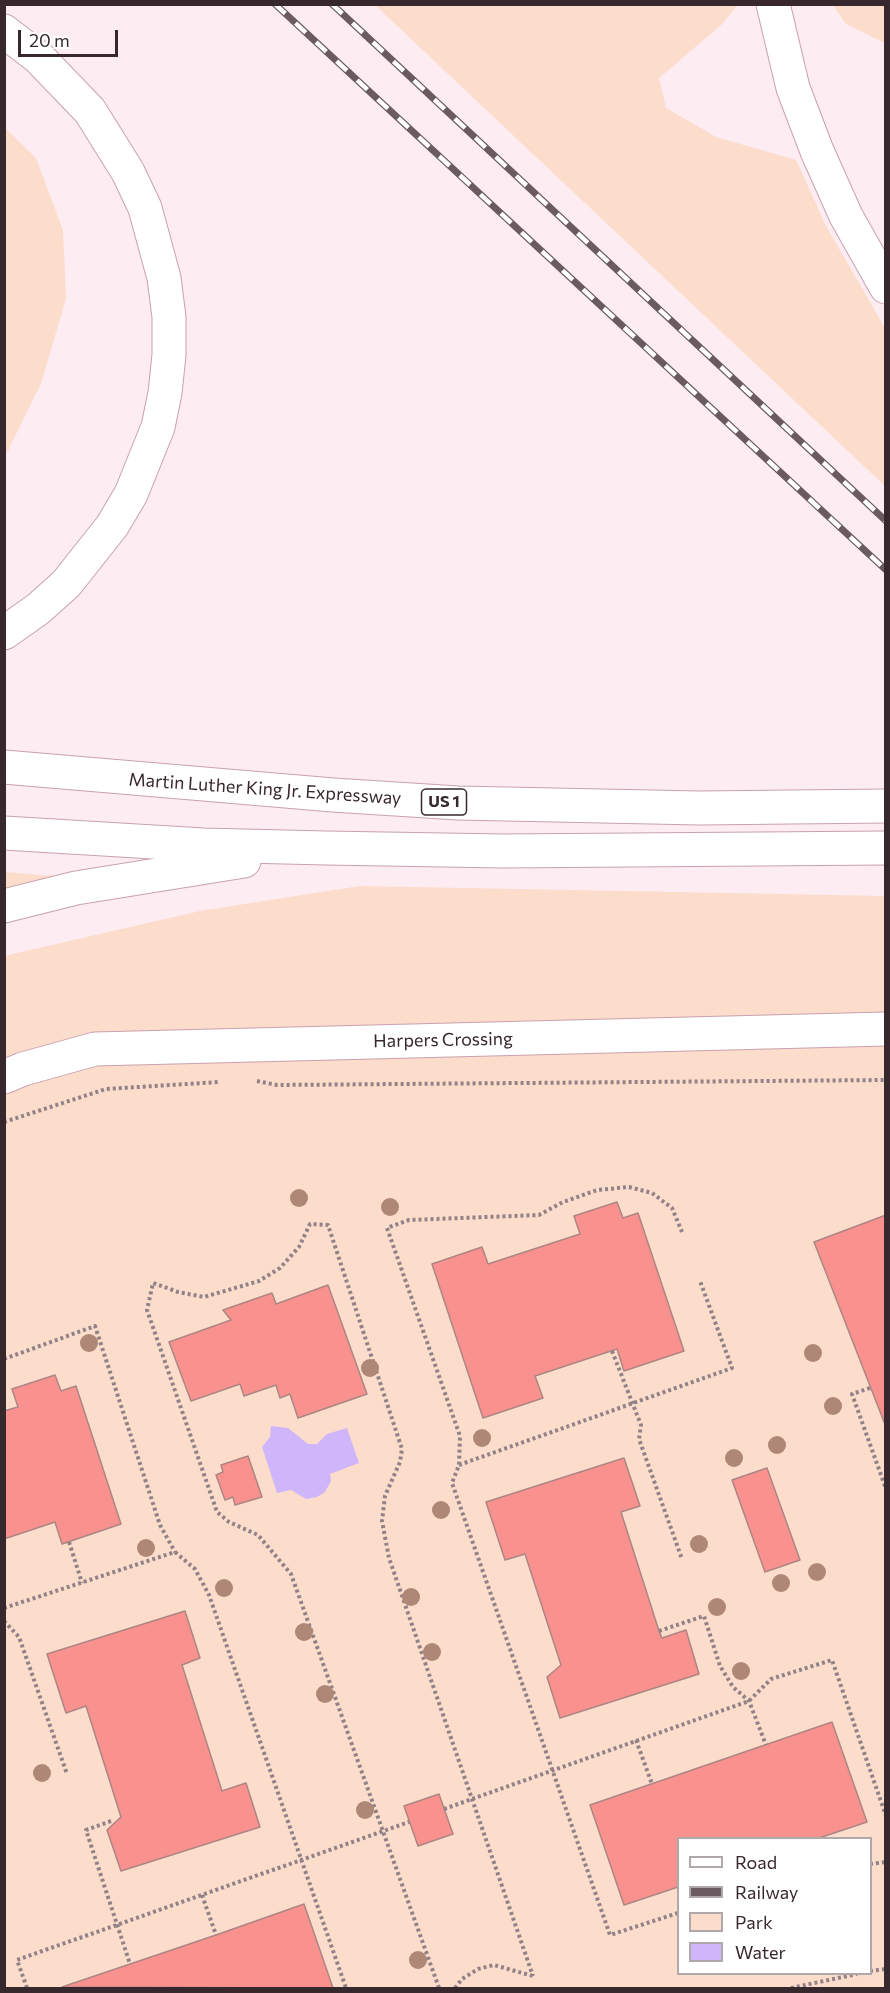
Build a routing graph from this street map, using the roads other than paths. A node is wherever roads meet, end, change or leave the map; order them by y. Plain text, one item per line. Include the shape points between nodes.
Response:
1 (773, 4) edge
2 (4, 31) edge
3 (885, 287) edge
4 (4, 633) edge
5 (4, 767) edge
6 (885, 806) edge
7 (4, 833) edge
8 (326, 848) junction
9 (885, 848) edge
10 (4, 906) edge
11 (885, 1029) edge
12 (4, 1077) edge

1 - 3 main road via 794,88 817,151 846,216
2 - 4 main road via 66,84 110,140 144,208 164,278 169,317 165,393 146,461 131,494 93,554 66,584
5 - 6 main road, Martin Luther King Jr. Expressway / US 1 via 458,802
7 - 8 main road
8 - 9 main road
8 - 10 main road via 76,888
11 - 12 main road, Harpers Crossing via 95,1049

